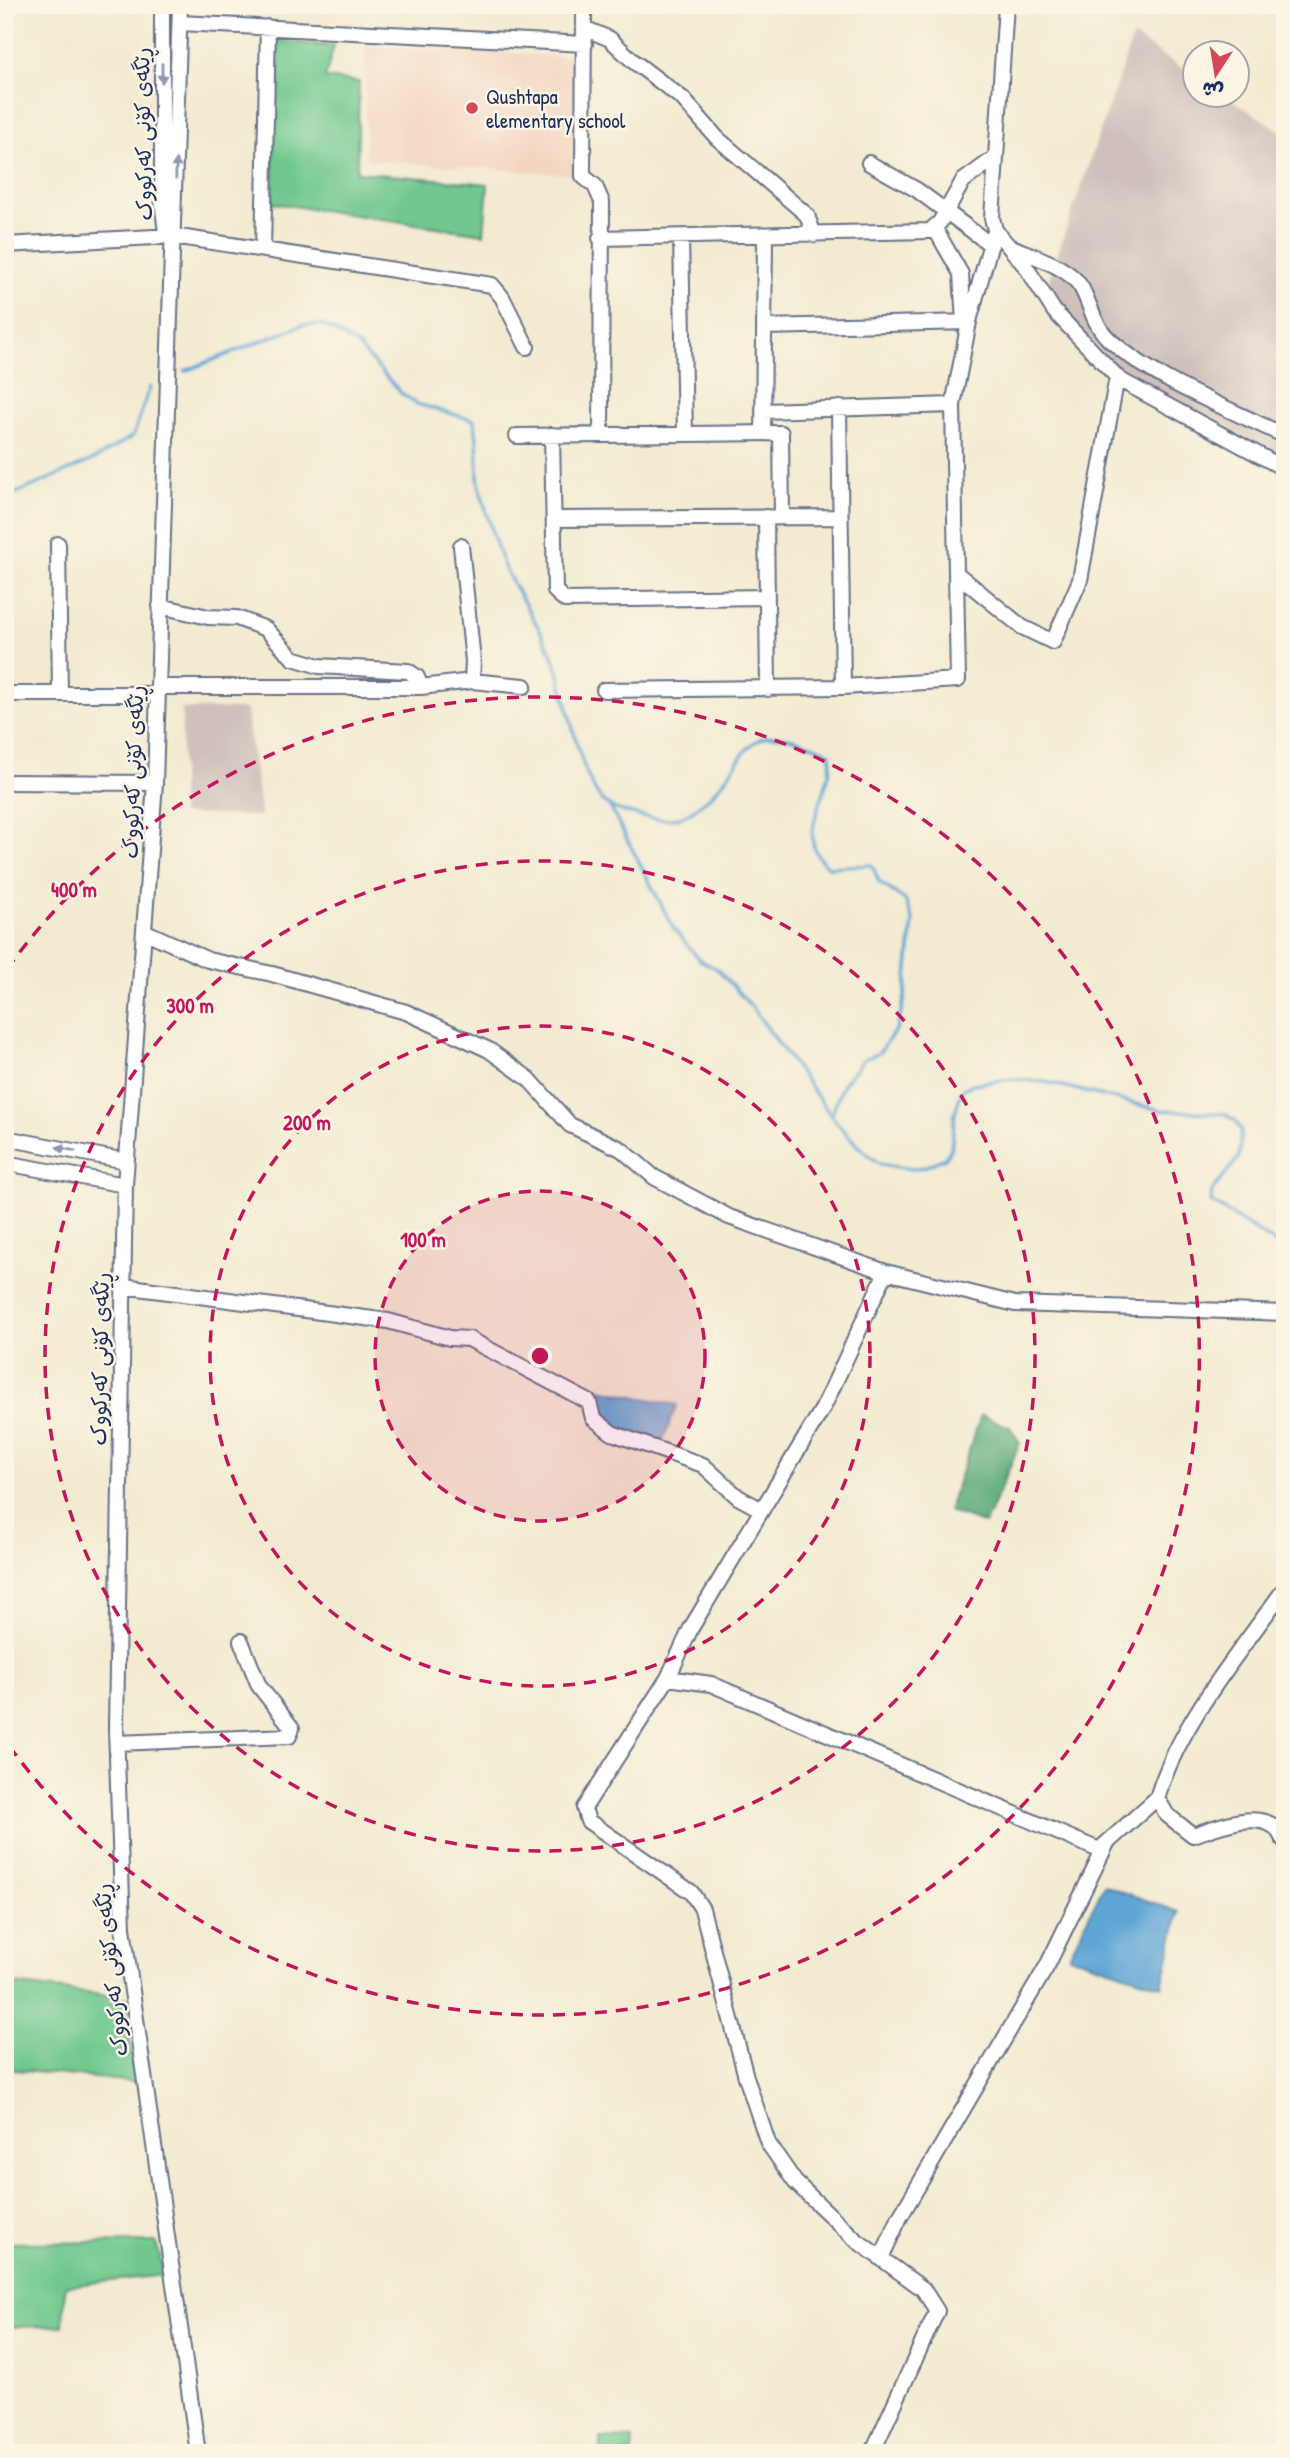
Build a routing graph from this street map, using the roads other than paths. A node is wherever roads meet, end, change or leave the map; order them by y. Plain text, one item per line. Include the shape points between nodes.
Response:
1 (162, 5) edge
2 (180, 5) edge
3 (584, 5) edge
4 (1006, 5) edge
5 (180, 23) junction
6 (268, 27) junction
7 (584, 29) junction
8 (585, 44) junction
9 (996, 157) junction
10 (869, 163) dead end
11 (945, 210) junction
12 (934, 227) junction
13 (995, 230) junction
14 (814, 235) junction
15 (170, 237) junction
16 (765, 237) junction
17 (600, 238) junction
18 (681, 238) junction
19 (5, 245) edge
20 (991, 245) junction
21 (1008, 246) junction
22 (263, 250) junction
23 (967, 323) junction
24 (765, 327) junction
25 (527, 347) dead end
26 (1117, 377) junction
27 (953, 405) junction
28 (839, 408) junction
29 (763, 411) junction
30 (763, 433) junction
31 (685, 434) junction
32 (552, 435) junction
33 (601, 435) junction
34 (517, 436) dead end
35 (1285, 436) edge
36 (1285, 469) edge
37 (766, 517) junction
38 (782, 517) junction
39 (839, 517) junction
40 (554, 519) junction
41 (58, 544) dead end
42 (461, 546) dead end
43 (956, 573) junction
44 (766, 597) junction
45 (160, 607) junction
46 (472, 681) junction
47 (524, 686) dead end
48 (421, 687) junction
49 (843, 687) junction
50 (768, 689) junction
51 (604, 690) dead end
52 (157, 691) junction
53 (5, 694) edge
54 (60, 694) junction
55 (5, 782) edge
56 (155, 783) junction
57 (146, 932) junction
58 (5, 1138) edge
59 (126, 1161) junction
60 (5, 1163) edge
61 (125, 1185) junction
62 (886, 1272) junction
63 (122, 1286) junction
64 (1285, 1313) edge
65 (762, 1510) junction
66 (1285, 1588) edge
67 (241, 1641) dead end
68 (668, 1678) junction
69 (117, 1743) junction
70 (1157, 1798) junction
71 (1285, 1841) edge
72 (1107, 1843) junction
73 (881, 2259) junction
74 (198, 2453) edge
75 (872, 2453) edge

1 -> 15 street, ڕێگەی کۆنی کەرکووک via 162,200
2 - 5 street, ڕێگەی کۆنی کەرکووک
3 - 7 street
4 - 9 street
5 - 6 street
15 -> 5 street, ڕێگەی کۆنی کەرکووک
6 - 8 street
6 - 22 street
7 - 8 street
7 - 14 street via 610,39 683,99 717,138 807,215
8 - 17 street via 583,176 595,186 602,202
9 - 11 street via 963,181
9 - 13 street
10 - 11 street
11 - 12 street
11 - 20 street
12 - 14 street via 930,231
12 - 23 street via 961,274
13 - 20 street
13 - 21 street
14 - 16 street
15 - 19 street
15 - 22 street
15 - 45 street, ڕێگەی کۆنی کەرکووک
16 - 18 street
16 - 24 street
17 - 18 street
17 - 33 street
18 - 31 street
20 - 23 street
21 - 26 street via 1054,311
21 - 35 street via 1059,268 1080,286 1095,325 1112,342 1165,376
22 - 25 street via 492,285
23 - 24 street
23 - 27 street
24 - 29 street
26 - 36 street via 1134,391
26 - 43 street via 1080,580 1054,642 1022,627
27 - 28 street
27 - 43 street
28 - 29 street
28 - 39 street
29 - 30 street
30 - 31 street
30 - 38 street via 781,433
31 - 33 street
32 - 33 street
32 - 34 street
32 - 40 street
37 - 38 street
37 - 40 street
37 - 44 street
38 - 39 street
39 - 49 street
40 - 44 street via 555,591 565,600
41 - 54 street
42 - 46 street
43 - 49 street via 958,680
44 - 50 street
45 - 48 street via 237,618 266,629 293,658 319,666 408,671
45 - 52 street, ڕێگەی کۆنی کەرکووک
46 - 47 street
46 - 48 street
48 - 52 street
49 - 50 street
50 - 51 street
52 - 54 street
52 - 56 street, ڕێگەی کۆنی کەرکووک
53 - 54 street
55 - 56 street
56 - 57 street, ڕێگەی کۆنی کەرکووک
57 - 59 street, ڕێگەی کۆنی کەرکووک
57 - 62 street via 208,960 406,1013 489,1050 528,1079 570,1125 621,1149 654,1177 729,1217
59 -> 58 street
59 - 61 street, ڕێگەی کۆنی کەرکووک
60 - 61 street
61 - 63 street, ڕێگەی کۆنی کەرکووک
62 - 64 street via 1015,1304
62 - 65 street via 823,1408
63 - 65 street via 388,1321 469,1339 589,1402 593,1418 612,1433 703,1465 738,1497
63 - 69 street, ڕێگەی کۆنی کەرکووک
65 - 68 street via 691,1628
66 - 70 street via 1183,1732
67 - 69 street via 259,1686 292,1728 289,1736
68 - 72 street via 711,1684 1099,1850
68 - 73 street via 584,1808 588,1821 691,1892 702,1909 768,2143 795,2182
69 - 74 street, ڕێگەی کۆنی کەرکووک via 123,1928
70 - 71 street via 1167,1815 1193,1835 1227,1824 1256,1822 1275,1827
70 - 72 street
72 - 73 street via 1047,1966 900,2217
73 - 75 street via 923,2289 937,2311

